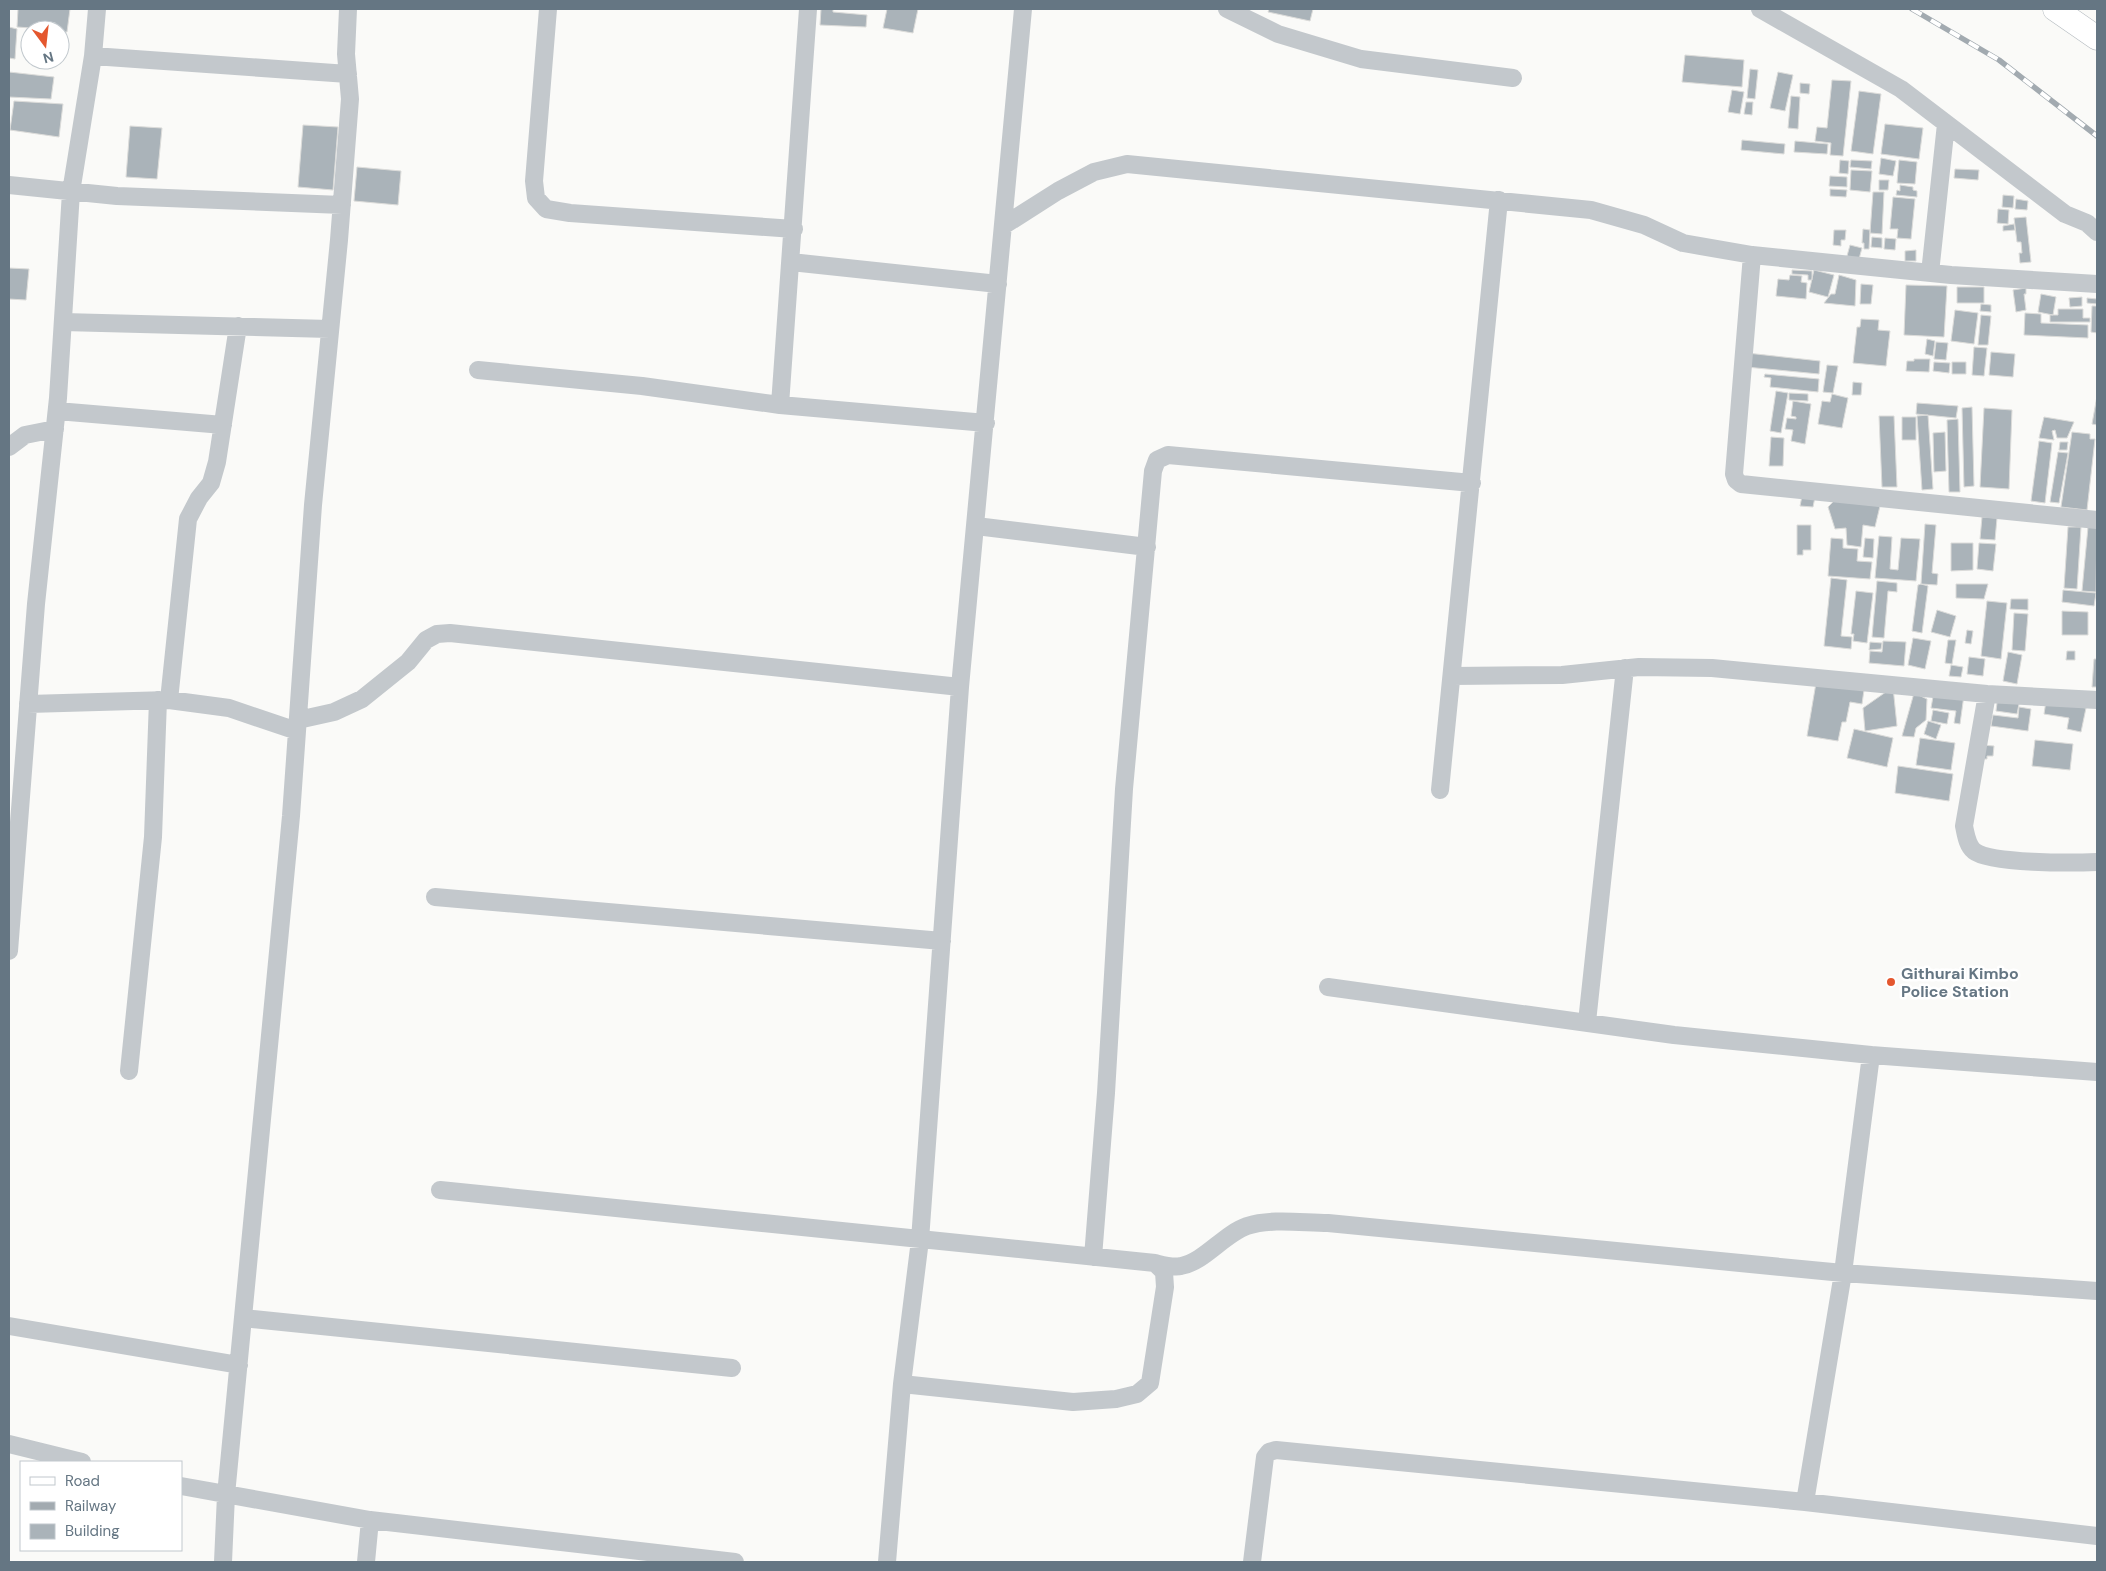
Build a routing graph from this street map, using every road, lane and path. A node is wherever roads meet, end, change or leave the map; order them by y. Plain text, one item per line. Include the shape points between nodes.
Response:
1 (97, 9) edge
2 (348, 9) edge
3 (548, 9) edge
4 (808, 9) edge
5 (1023, 9) edge
6 (1228, 9) edge
7 (1760, 9) edge
8 (2055, 9) edge
9 (2097, 38) edge
10 (93, 56) junction
11 (348, 74) junction
12 (1513, 78) dead end
13 (1946, 124) junction
14 (9, 185) edge
15 (71, 192) junction
16 (1499, 200) junction
17 (342, 205) junction
18 (1003, 226) junction
19 (794, 229) junction
20 (2097, 232) edge
21 (1752, 255) junction
22 (791, 262) junction
23 (1930, 273) junction
24 (998, 284) junction
25 (2097, 284) edge
26 (63, 322) junction
27 (238, 326) junction
28 (330, 329) junction
29 (478, 370) dead end
30 (780, 405) junction
31 (56, 420) junction
32 (986, 424) junction
33 (223, 425) junction
34 (9, 447) edge
35 (1472, 483) junction
36 (2097, 520) edge
37 (976, 526) junction
38 (1147, 546) junction
39 (1625, 668) junction
40 (1452, 676) junction
41 (960, 687) junction
42 (1987, 694) junction
43 (163, 700) junction
44 (2097, 700) edge
45 (28, 704) junction
46 (297, 726) junction
47 (1440, 790) dead end
48 (2097, 862) edge
49 (435, 897) dead end
50 (11, 905) edge
51 (942, 941) junction
52 (9, 951) edge
53 (1328, 987) dead end
54 (1588, 1022) junction
55 (1871, 1055) junction
56 (129, 1071) dead end
57 (2097, 1072) edge
58 (440, 1190) dead end
59 (920, 1240) junction
60 (1093, 1257) junction
61 (1154, 1263) junction
62 (1843, 1273) junction
63 (2097, 1290) edge
64 (244, 1318) junction
65 (9, 1326) edge
66 (239, 1365) junction
67 (732, 1368) dead end
68 (902, 1384) junction
69 (9, 1444) edge
70 (78, 1461) edge
71 (182, 1486) edge
72 (226, 1495) junction
73 (1805, 1502) junction
74 (370, 1520) junction
75 (2097, 1536) edge
76 (223, 1562) edge
77 (366, 1562) edge
78 (735, 1562) edge
79 (887, 1562) edge
80 (1252, 1562) edge

1 - 10 street
2 - 11 street
3 - 19 street via 534,181 536,198 546,209
4 - 19 street
5 - 18 street
6 - 12 street via 1278,34 1361,58
7 - 13 street via 1901,89
8 - 9 street
10 - 11 street
10 - 15 street
11 - 17 street via 350,99
13 - 20 street via 2065,214 2087,222
13 - 23 street
14 - 15 street
15 - 17 street
15 - 26 street
16 - 18 street via 1127,164 1094,172
16 - 21 street via 1590,210 1644,225 1683,243
16 - 35 street
17 - 28 street
18 - 24 street
19 - 22 street
21 - 23 street
21 - 36 street via 1734,474 1741,484
22 - 24 street
22 - 30 street
23 - 25 street
24 - 32 street
26 - 27 street
26 - 31 street
27 - 28 street
27 - 33 street
28 - 46 street
29 - 30 street via 642,386
30 - 32 street
31 - 33 street
31 - 34 street
31 - 45 street
32 - 37 street
33 - 43 street via 211,483 188,519
35 - 38 street via 1168,455 1157,460 1153,471
35 - 40 street
37 - 38 street
37 - 41 street
38 - 60 street via 1124,790
39 - 40 street via 1562,675
39 - 42 street via 1712,668
39 - 54 street
40 - 47 street
41 - 46 street via 450,633 437,634 426,640 408,662 362,699
41 - 51 street
42 - 44 street
42 - 48 street via 1964,826 1968,842 1975,852 1999,859
43 - 45 street
43 - 46 street via 229,708
43 - 56 street via 153,837
45 - 50 street
46 - 64 street
49 - 51 street
50 - 52 street
51 - 59 street
53 - 54 street
54 - 55 street via 1674,1035
55 - 57 street
55 - 62 street
58 - 59 street
59 - 60 street
59 - 68 street
60 - 61 street
61 - 62 street via 1179,1267 1189,1264 1247,1226 1271,1222 1328,1223
61 - 68 street via 1164,1272 1165,1288 1150,1383 1137,1394 1074,1402
62 - 63 street
62 - 73 street
64 - 66 street
64 - 67 street
65 - 66 street
66 - 72 street
68 - 79 street
69 - 70 street
71 - 72 street
72 - 74 street
72 - 76 street
73 - 75 street
73 - 80 street via 1276,1450 1266,1457
74 - 77 street
74 - 78 street

